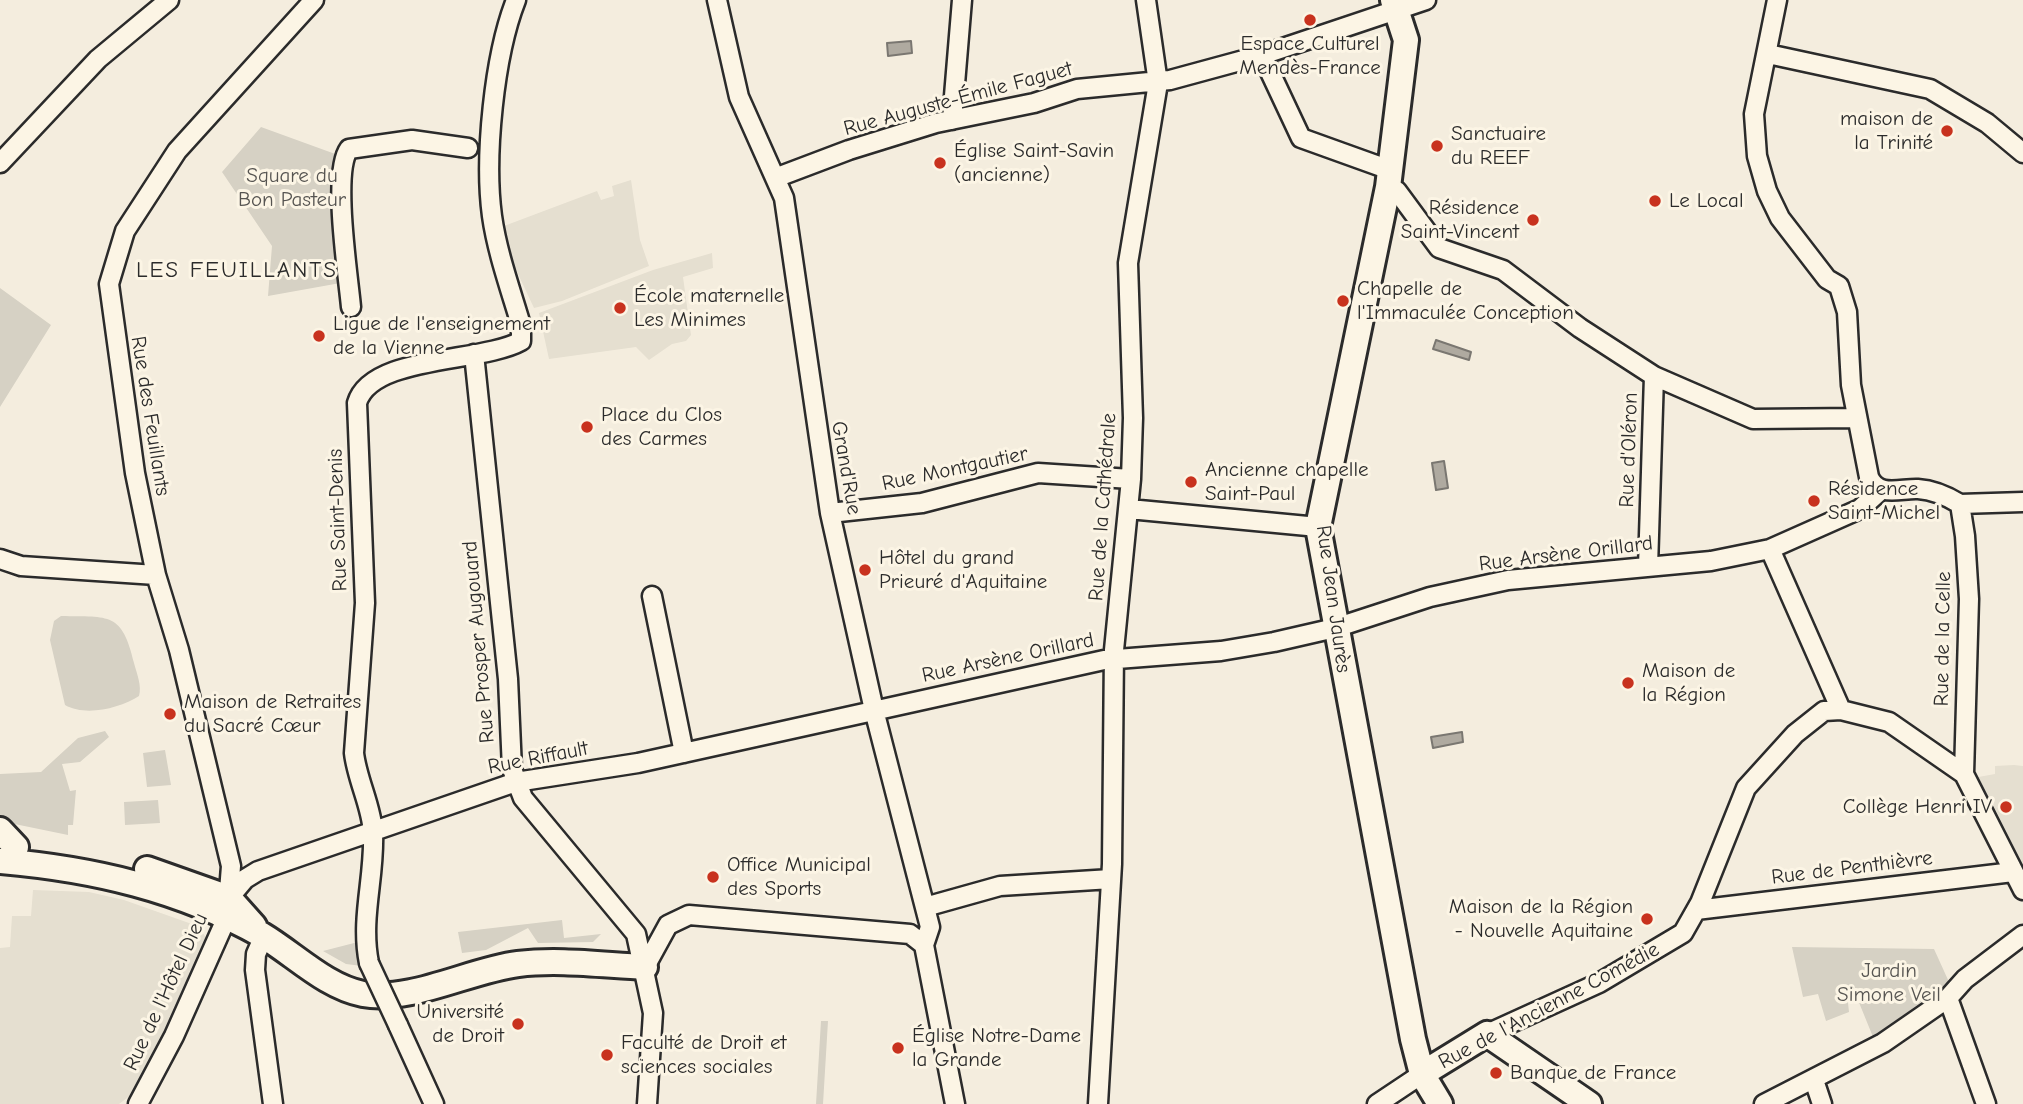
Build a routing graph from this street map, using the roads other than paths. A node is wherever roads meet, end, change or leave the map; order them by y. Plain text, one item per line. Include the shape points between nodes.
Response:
1 (169, 0) edge
2 (314, 0) edge
3 (516, 0) edge
4 (717, 0) edge
5 (962, 0) edge
6 (1146, 0) edge
7 (1426, 0) edge
8 (1777, 0) edge
9 (1395, 4) edge
10 (1768, 54) junction
11 (1262, 55) junction
12 (1158, 83) junction
13 (952, 120) junction
14 (468, 148) dead end
15 (2023, 153) edge
16 (0, 163) edge
17 (775, 178) junction
18 (1389, 179) junction
19 (351, 307) dead end
20 (474, 354) junction
21 (1654, 376) junction
22 (1856, 418) junction
23 (1131, 479) junction
24 (1875, 484) junction
25 (2023, 502) edge
26 (1960, 504) junction
27 (1129, 509) junction
28 (830, 513) junction
29 (1318, 527) junction
30 (1770, 549) junction
31 (0, 559) edge
32 (1648, 568) junction
33 (156, 575) junction
34 (652, 596) dead end
35 (1335, 628) junction
36 (1114, 664) junction
37 (874, 710) junction
38 (1841, 710) junction
39 (684, 753) junction
40 (1964, 774) junction
41 (516, 782) junction
42 (373, 830) junction
43 (4, 846) edge
44 (2013, 872) junction
45 (1111, 879) junction
46 (2023, 890) edge
47 (228, 908) junction
48 (925, 908) junction
49 (1696, 910) junction
50 (2023, 935) edge
51 (264, 936) junction
52 (924, 945) junction
53 (645, 967) junction
54 (1948, 998) junction
55 (1488, 1034) junction
56 (1422, 1074) junction
57 (1814, 1080) junction
58 (138, 1104) edge
59 (273, 1104) edge
60 (434, 1104) edge
61 (647, 1104) edge
62 (955, 1104) edge
63 (1098, 1104) edge
64 (1377, 1104) edge
65 (1440, 1104) edge
66 (1589, 1104) edge
67 (1764, 1104) edge
68 (1822, 1104) edge
69 (1986, 1104) edge

1 - 16 street via 99,59
2 - 33 street, Rue des Feuillants via 177,151 125,231 109,284 135,473
3 - 20 street, Rue Saint-Denis via 499,57 490,170 492,217 521,325 521,341
4 - 17 street, Grand'Rue via 739,97
5 - 13 street
6 - 12 street, Rue de la Cathédrale
7 - 9 street, Rue Auguste-Émile Faguet
8 - 10 street
9 - 11 street, Rue Auguste-Émile Faguet
9 - 18 street, Rue Jean Jaurès via 1406,40
10 - 15 street via 1930,89 1987,123
10 - 22 street via 1754,114 1757,156 1780,218 1827,279 1839,286 1847,312
11 - 12 street, Rue Auguste-Émile Faguet
11 - 18 street via 1301,138
12 - 13 street, Rue Auguste-Émile Faguet via 1077,89
12 - 23 street, Rue de la Cathédrale via 1128,263
13 - 17 street, Rue Auguste-Émile Faguet via 890,136
14 - 19 street via 412,140 349,149 343,157
17 - 28 street, Grand'Rue via 784,198
18 - 21 street via 1438,248 1503,270
18 - 29 street, Rue Jean Jaurès
20 - 41 street, Rue Prosper Augouard
20 - 42 street, Rue Saint-Denis via 372,381 357,403 365,603 354,753
21 - 22 street via 1753,419
21 - 32 street, Rue d'Oléron
22 - 24 street
23 - 27 street, Rue de la Cathédrale
23 - 28 street, Rue Montgautier via 1038,473 922,503
24 - 26 street via 1942,493
24 - 30 street, Rue Arsène Orillard via 1860,509
25 - 26 street
26 - 40 street, Rue de la Celle via 1968,642
27 - 29 street
27 - 36 street, Rue de la Cathédrale
28 - 37 street, Grand'Rue
29 - 35 street, Rue Jean Jaurès
30 - 32 street, Rue Arsène Orillard
30 - 38 street
31 - 33 street via 21,566
32 - 35 street, Rue Arsène Orillard via 1508,580 1430,597
33 - 47 street, Rue des Feuillants via 179,650 231,866
34 - 39 street
35 - 36 street, Rue Arsène Orillard via 1221,651
35 - 56 street, Rue Jean Jaurès
36 - 37 street, Rue Arsène Orillard
36 - 45 street, Rue de la Cathédrale
37 - 39 street, Rue Riffault
37 - 48 street, Grand'Rue
38 - 40 street via 1889,722
38 - 49 street, Rue de l'Ancienne Comédie via 1814,716 1746,788
39 - 41 street, Rue Riffault
40 - 44 street
41 - 42 street, Rue Riffault
41 - 53 street, Rue Prosper Augouard via 523,798 630,924
42 - 47 street, Rue Riffault via 258,871 245,879
42 - 60 street, bridge via 365,934 369,963
43 - 47 street via 123,862 184,880
44 - 46 street
44 - 49 street, Rue de Penthièvre
45 - 48 street via 1000,886
45 - 63 street, Rue de la Cathédrale
47 - 51 street
47 - 58 street, Rue de l'Hôtel Dieu via 185,1013
48 - 52 street, Grand'Rue via 930,927
49 - 55 street, Rue de l'Ancienne Comédie via 1683,933 1599,984
50 - 54 street via 1965,979
51 - 53 street via 340,986 372,995 520,964
51 - 59 street via 255,970
52 - 53 street via 910,934 689,915 668,925
52 - 62 street, Grand'Rue
53 - 61 street, Rue Prosper Augouard via 653,1013
54 - 57 street via 1865,1054
54 - 69 street
55 - 56 street, Rue de l'Ancienne Comédie
55 - 66 street
56 - 64 street
56 - 65 street, Rue Jean Jaurès
57 - 67 street
57 - 68 street

